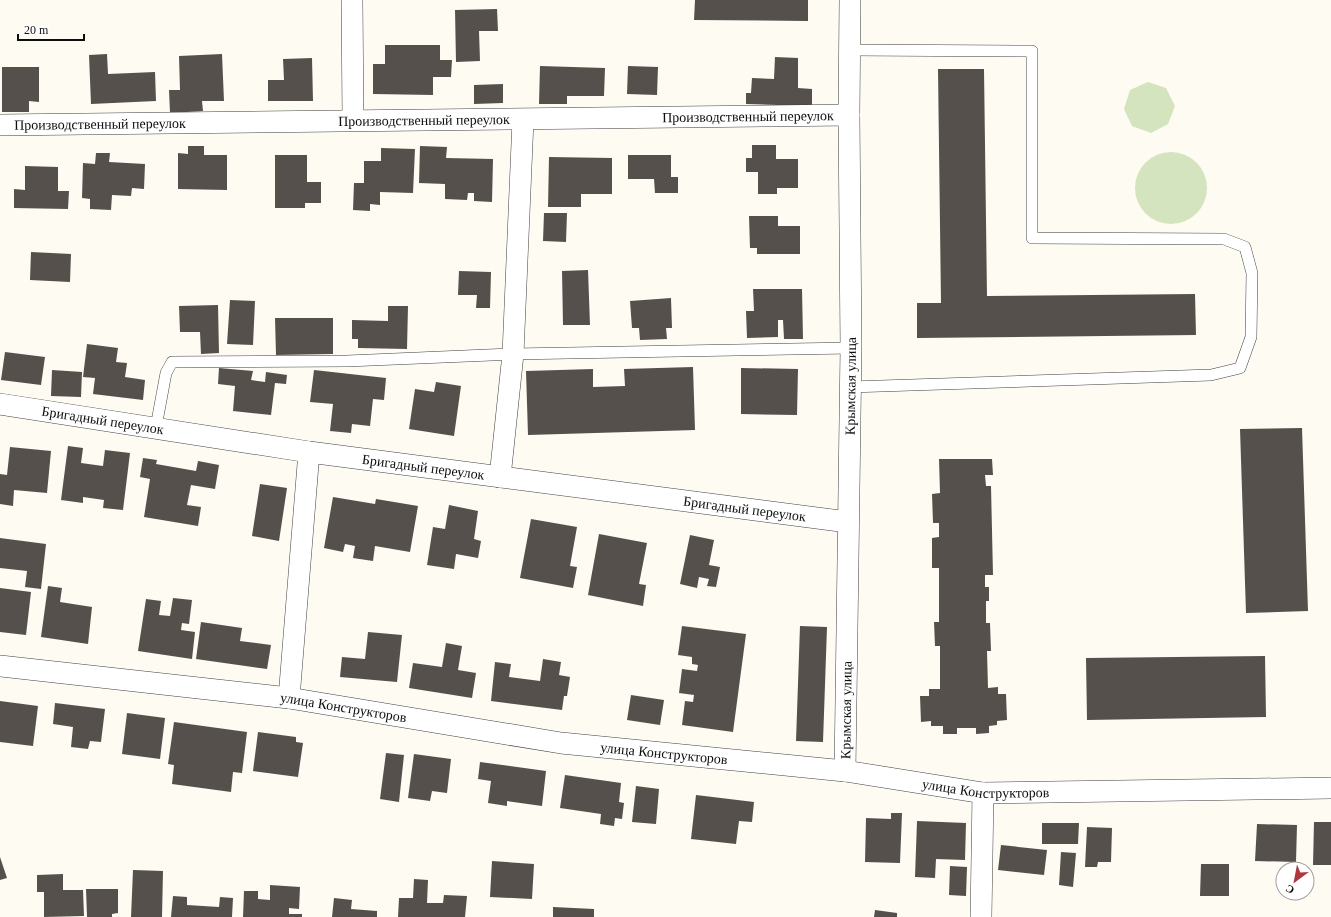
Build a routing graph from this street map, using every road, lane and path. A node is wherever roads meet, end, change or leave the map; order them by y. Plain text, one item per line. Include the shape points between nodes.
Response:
1 (352, 0) edge
2 (850, 0) edge
3 (850, 50) junction
4 (849, 115) junction
5 (353, 120) junction
6 (523, 120) junction
7 (0, 125) edge
8 (851, 348) junction
9 (513, 354) junction
10 (850, 387) junction
11 (0, 404) edge
12 (156, 427) junction
13 (309, 452) junction
14 (500, 477) junction
15 (848, 522) junction
16 (0, 666) edge
17 (288, 698) junction
18 (845, 771) junction
19 (1331, 788) edge
20 (983, 792) junction
21 (981, 917) edge

1 - 5 street
2 - 3 street, Крымская улица
3 - 4 street, Крымская улица
3 - 10 lane via 1032,51 1032,238 1224,239 1245,247 1252,273 1251,337 1240,368 1211,375
4 - 6 street, Производственный переулок
4 - 8 street, Крымская улица
5 - 6 street, Производственный переулок
5 - 7 street, Производственный переулок
6 - 9 street
8 - 9 lane
8 - 10 street, Крымская улица
9 - 12 lane via 347,360 172,362 166,373
9 - 14 street
10 - 15 street, Крымская улица
11 - 12 street, Бригадный переулок
12 - 13 street, Бригадный переулок
13 - 14 street, Бригадный переулок
13 - 17 street
14 - 15 street, Бригадный переулок
15 - 18 street, Крымская улица
16 - 17 street, улица Конструкторов
17 - 18 street, улица Конструкторов via 561,742
18 - 20 street, улица Конструкторов
19 - 20 street, улица Конструкторов
20 - 21 street

